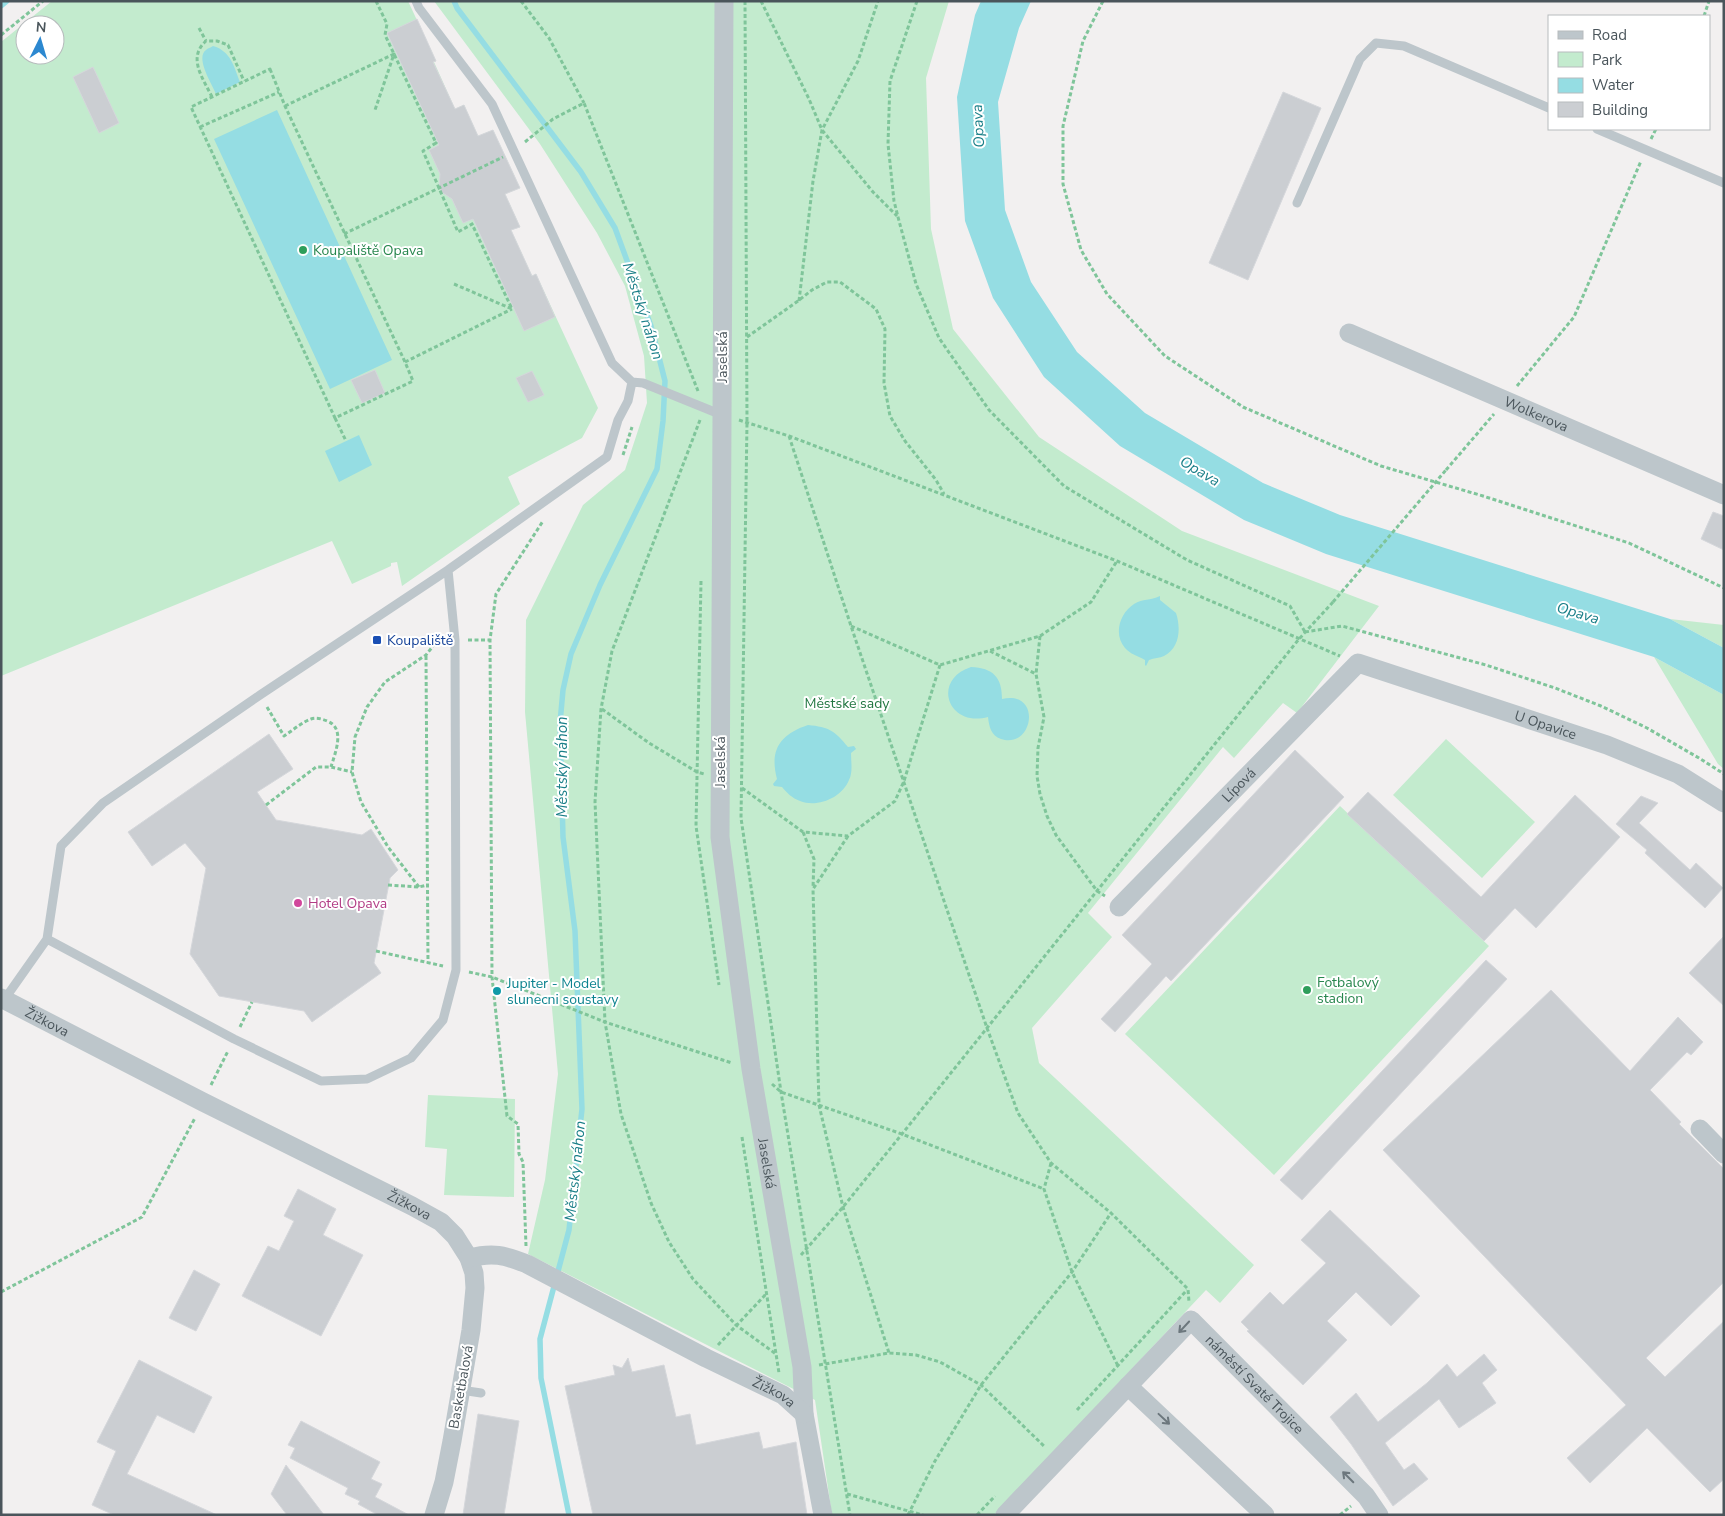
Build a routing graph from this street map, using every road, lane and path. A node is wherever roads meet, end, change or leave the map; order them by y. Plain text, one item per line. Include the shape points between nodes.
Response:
1 (43, 1) edge
2 (376, 1) edge
3 (416, 1) edge
4 (521, 1) edge
5 (724, 1) edge
6 (745, 1) edge
7 (761, 1) edge
8 (878, 1) edge
9 (917, 1) edge
10 (1103, 1) edge
11 (1709, 1) edge
12 (1704, 15) edge
13 (199, 28) dead end
14 (1, 34) edge
15 (206, 41) junction
16 (394, 54) junction
17 (244, 81) junction
18 (279, 92) junction
19 (212, 97) junction
20 (584, 103) junction
21 (285, 106) junction
22 (1548, 108) edge
23 (375, 110) dead end
24 (200, 127) junction
25 (822, 130) junction
26 (1599, 130) edge
27 (1656, 130) edge
28 (1646, 150) junction
29 (514, 151) junction
30 (1724, 183) edge
31 (439, 188) junction
32 (1297, 203) dead end
33 (898, 217) junction
34 (344, 234) junction
35 (454, 284) dead end
36 (798, 301) junction
37 (512, 309) junction
38 (1349, 333) dead end
39 (747, 337) junction
40 (405, 362) junction
41 (632, 382) junction
42 (1505, 400) junction
43 (704, 408) junction
44 (722, 415) junction
45 (335, 418) junction
46 (634, 418) dead end
47 (747, 422) junction
48 (789, 436) junction
49 (346, 441) dead end
50 (622, 459) dead end
51 (1724, 494) edge
52 (944, 495) junction
53 (548, 517) dead end
54 (1117, 561) junction
55 (448, 570) junction
56 (1724, 588) edge
57 (851, 626) junction
58 (1305, 632) junction
59 (1040, 636) junction
60 (1299, 639) junction
61 (455, 640) junction
62 (490, 640) junction
63 (990, 651) junction
64 (426, 655) junction
65 (1358, 663) junction
66 (940, 666) junction
67 (1036, 674) junction
68 (260, 695) junction
69 (601, 709) junction
70 (331, 767) junction
71 (352, 772) junction
72 (1724, 774) edge
73 (720, 780) junction
74 (904, 781) junction
75 (742, 788) junction
76 (1724, 804) edge
77 (266, 806) dead end
78 (803, 832) junction
79 (848, 836) junction
80 (388, 885) dead end
81 (427, 885) junction
82 (418, 887) junction
83 (813, 889) junction
84 (1097, 891) junction
85 (1118, 907) joint
86 (47, 939) junction
87 (376, 950) dead end
88 (428, 963) junction
89 (456, 970) junction
90 (492, 977) junction
91 (2, 999) edge
92 (252, 1002) dead end
93 (605, 1022) junction
94 (987, 1028) junction
95 (234, 1039) junction
96 (751, 1069) junction
97 (781, 1092) junction
98 (203, 1102) junction
99 (819, 1105) junction
100 (1700, 1129) dead end
101 (902, 1134) junction
102 (1724, 1154) edge
103 (1051, 1164) junction
104 (1044, 1189) junction
105 (843, 1207) junction
106 (1111, 1213) junction
107 (807, 1248) junction
108 (469, 1258) junction
109 (527, 1264) junction
110 (786, 1272) junction
111 (1072, 1272) junction
112 (1188, 1289) junction
113 (1, 1292) edge
114 (1191, 1320) junction
115 (736, 1325) junction
116 (718, 1345) dead end
117 (889, 1353) junction
118 (776, 1354) dead end
119 (826, 1364) junction
120 (1118, 1366) junction
121 (802, 1367) junction
122 (778, 1368) dead end
123 (981, 1385) junction
124 (1128, 1386) junction
125 (461, 1390) junction
126 (482, 1392) dead end
127 (804, 1414) junction
128 (1071, 1417) dead end
129 (1044, 1446) junction
130 (1038, 1453) dead end
131 (1058, 1459) junction
132 (847, 1494) junction
133 (997, 1494) dead end
134 (1370, 1511) edge
135 (909, 1513) edge
136 (434, 1515) edge
137 (822, 1515) edge
138 (850, 1515) edge
139 (923, 1515) edge
140 (977, 1515) edge
141 (1005, 1515) edge
142 (1265, 1515) edge

1 - 14 path
2 - 16 path via 387,24 385,35
3 - 29 lane via 418,8 492,104
4 - 20 path via 549,38
5 - 44 street, Jaselská
6 - 39 path
7 - 25 path
8 - 25 path via 858,61
9 - 33 path via 890,82 888,144
10 - 56 path via 1083,42 1063,126 1063,184 1082,250 1107,294 1166,356 1243,407 1381,466 1629,543
11 - 12 path
13 - 15 path
15 - 17 path via 228,45
15 - 19 path via 199,47 196,62
16 - 21 path
16 - 23 path
16 - 31 path via 437,143 423,151
17 - 18 path via 270,69
17 - 19 path
18 - 21 path
18 - 24 path
19 - 24 path via 191,107
20 - 29 path via 553,119
20 - 43 path
21 - 34 path
22 - 32 lane via 1404,46 1376,44 1360,59
24 - 45 path
25 - 33 path
25 - 36 path
26 - 28 lane
27 - 28 path
28 - 30 lane
28 - 42 path via 1574,317
29 - 31 path
29 - 41 lane via 612,363
31 - 34 path
31 - 37 path via 458,232 473,223
33 - 58 path via 916,284 939,338 989,410 1064,486 1186,560 1290,606
34 - 40 path
35 - 37 path
36 - 39 path
36 - 52 path via 826,282 840,282 876,309 885,329 884,383 890,416
37 - 40 path
38 - 42 street, Wolkerova
39 - 47 path
40 - 45 path via 413,381
41 - 43 lane
41 - 55 lane via 607,457
42 - 51 street, Wolkerova
42 - 58 path, bridge
43 - 44 lane
43 - 69 path via 612,652
44 - 47 path
44 - 73 street, Jaselská
45 - 49 path
46 - 50 path
47 - 48 path
47 - 75 path
48 - 52 path
48 - 57 path
52 - 54 path
53 - 62 path via 540,523 496,594
54 - 59 path via 1091,602
54 - 60 path
55 - 61 lane
55 - 68 lane
57 - 66 path
57 - 74 path
58 - 60 path
58 - 72 path via 1342,626 1486,665 1555,688 1647,728
59 - 63 path
59 - 67 path
60 - 65 path
60 - 84 path
61 - 62 path
61 - 64 path via 437,641
61 - 89 lane
62 - 90 path
63 - 66 path
63 - 67 path
64 - 71 path via 385,682 367,706 355,737
64 - 81 path
65 - 76 street, U Opavice via 1607,745 1678,774
65 - 85 street, Lípová
66 - 74 path
67 - 84 path via 1044,716 1038,748 1040,794 1056,835
68 - 70 path via 284,736 311,719 331,722 337,732 338,744
68 - 86 lane via 103,802 61,846
69 - 73 path via 697,772
69 - 93 path via 595,802
70 - 71 path
70 - 77 path via 316,767
71 - 82 path via 361,802 388,848
73 - 75 path
73 - 96 street, Jaselská via 720,836
74 - 79 path via 895,801
74 - 94 path
75 - 78 path
75 - 97 path via 741,818
78 - 79 path
78 - 83 path via 814,859
79 - 83 path
80 - 82 path
81 - 82 path
81 - 88 path
83 - 99 path
84 - 85 path
84 - 94 path
86 - 91 lane
86 - 95 lane
87 - 88 path
88 - 89 path
89 - 90 path
89 - 95 lane via 443,1020 411,1058 367,1079 322,1081
90 - 93 path
90 - 109 path via 507,1116 518,1124 519,1154 523,1162
91 - 98 street, Žižkova
92 - 95 path
93 - 96 path
93 - 115 path via 621,1114 651,1202 669,1242 693,1279
94 - 101 path
94 - 103 path via 1018,1113
95 - 98 path
96 - 97 path
96 - 110 street, Jaselská
97 - 99 path
97 - 107 path
98 - 108 street, Žižkova via 440,1222 455,1236
98 - 113 path via 142,1217
99 - 101 path
99 - 105 path
100 - 102 street
101 - 104 path
101 - 105 path
103 - 104 path
103 - 106 path
104 - 111 path
105 - 107 path
105 - 117 path
106 - 111 path
106 - 112 path
107 - 110 path
107 - 119 path
108 - 109 street, Žižkova via 499,1254
108 - 125 street, Basketbalová via 474,1273 474,1304
109 - 127 street, Žižkova via 783,1395
110 - 115 path
110 - 121 street, Jaselská
111 - 120 path
111 - 123 path
112 - 114 path
112 - 120 path
114 -> 124 street
134 -> 114 street, náměstí Svaté Trojice via 1366,1496
115 - 116 path
115 - 118 path
117 - 119 path
117 - 123 path via 916,1355 940,1362
119 - 121 path
119 - 132 path
120 - 128 path
121 - 122 path
121 - 127 street, Jaselská
123 - 129 path
123 - 135 path via 935,1461
124 - 131 street
124 -> 142 street
125 - 126 lane
125 - 136 street, Basketbalová via 444,1482
127 - 137 street, Jaselská
129 - 130 path
129 - 131 path
131 - 141 street
132 - 135 path
132 - 138 path
133 - 140 path
135 - 139 path

